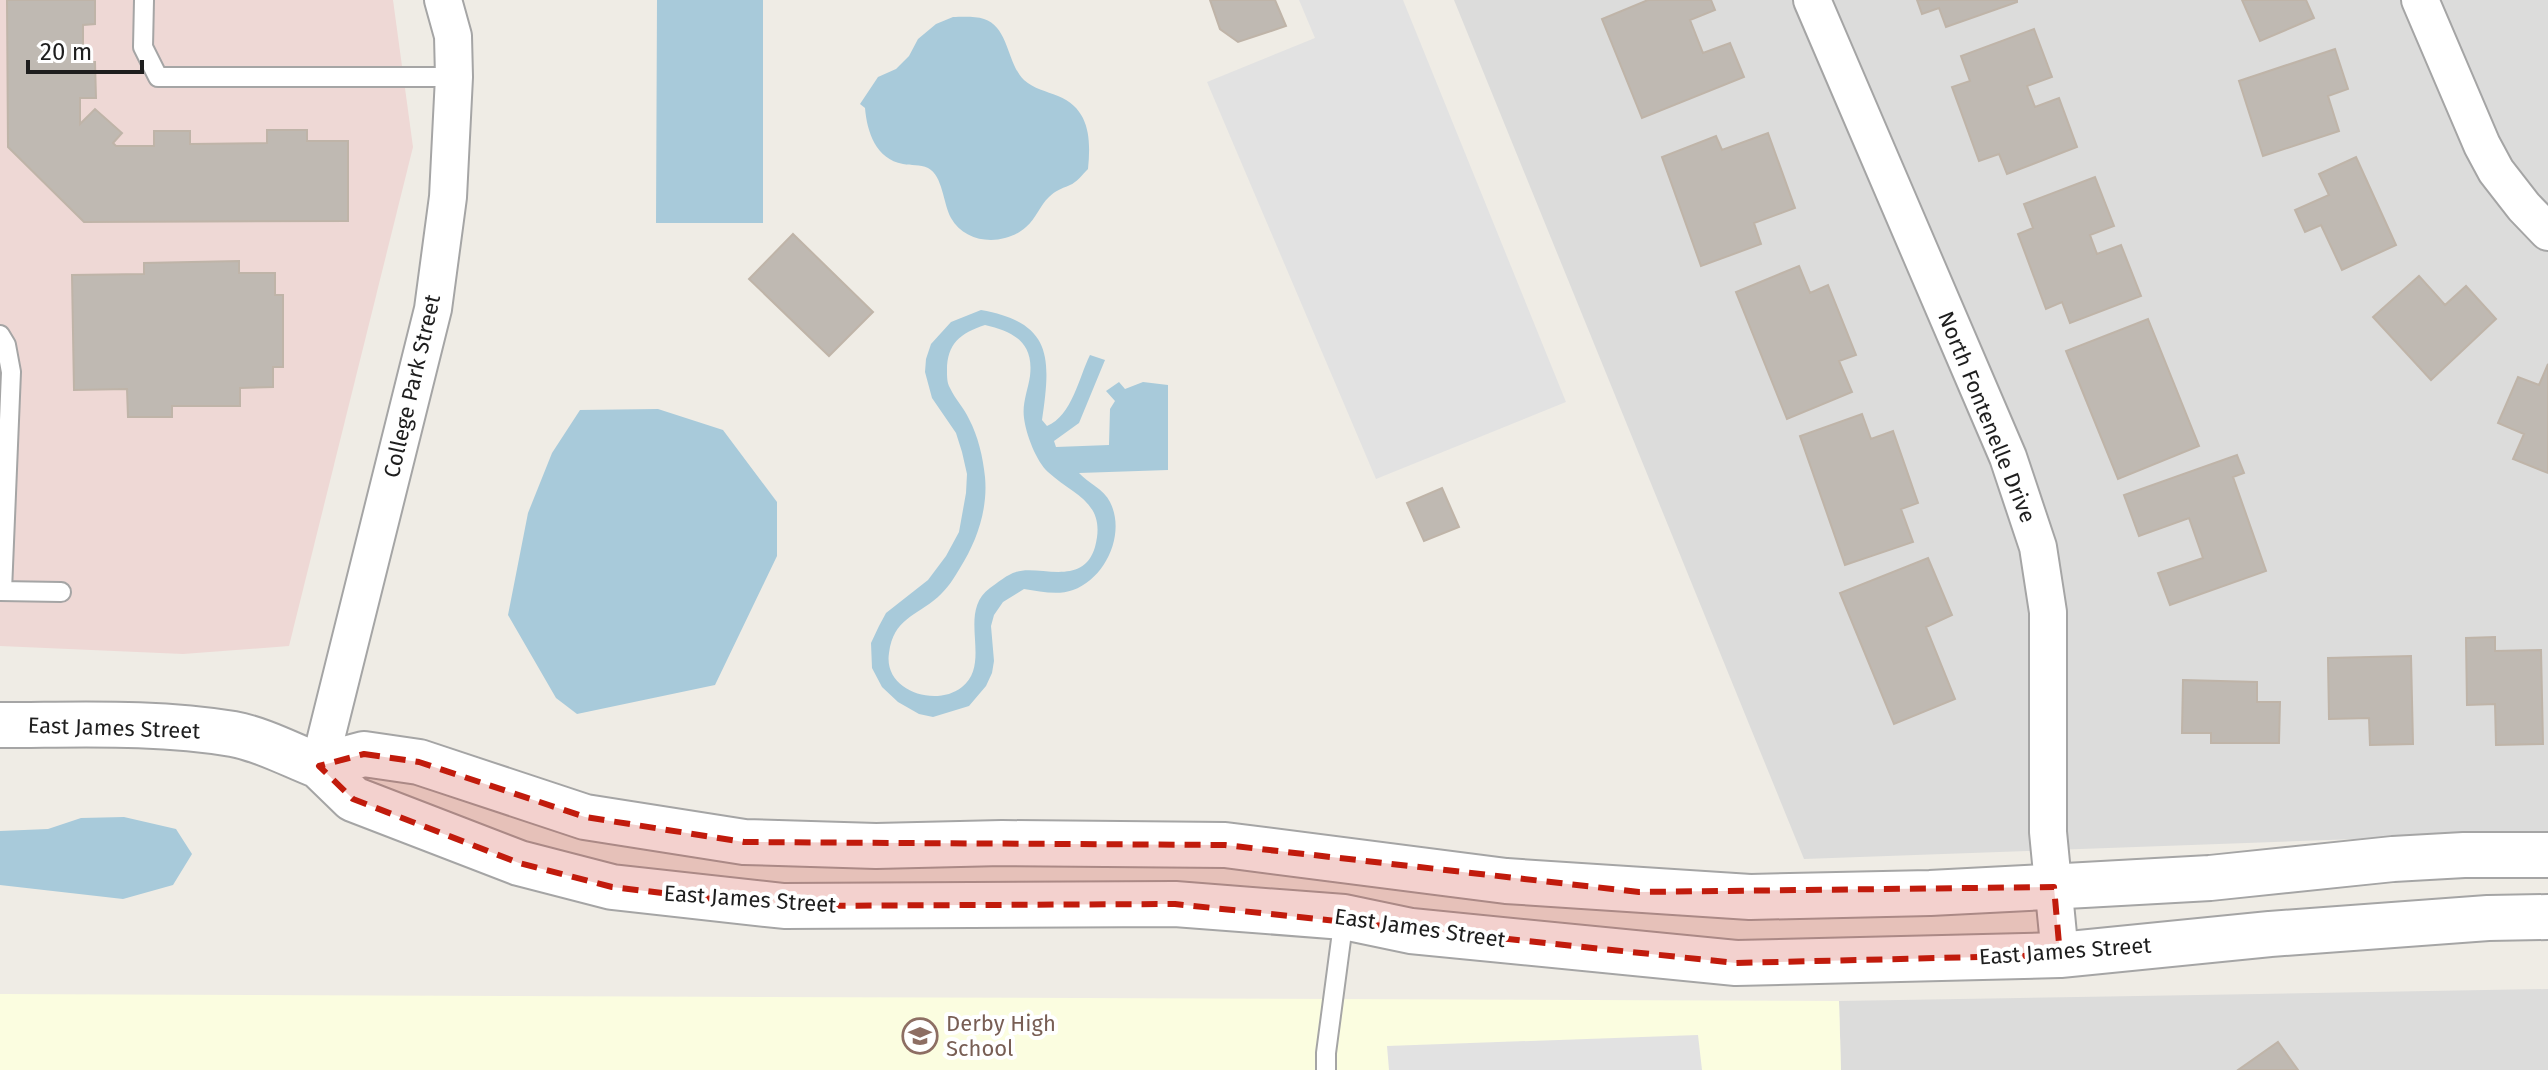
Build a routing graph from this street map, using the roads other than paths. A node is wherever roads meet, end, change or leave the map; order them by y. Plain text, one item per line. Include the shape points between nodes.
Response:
1 (144, 0) edge
2 (443, 0) edge
3 (1812, 0) edge
4 (2420, 0) edge
5 (454, 77) junction
6 (2548, 232) edge
7 (0, 335) edge
8 (1, 591) edge
9 (61, 592) dead end
10 (0, 725) edge
11 (319, 766) junction
12 (2548, 855) edge
13 (2054, 887) junction
14 (1344, 917) junction
15 (2548, 917) edge
16 (2060, 955) junction
17 (1326, 1062) edge
18 (1316, 1070) edge

1 - 5 lane via 143,47 158,77
2 - 5 street, College Park Street via 453,36
3 - 13 street, North Fontenelle Drive via 2008,457 2038,547 2048,612 2048,832
4 - 6 street via 2496,171
5 - 11 street, College Park Street via 448,197 433,309
7 - 8 lane via 11,372
8 - 9 lane
10 - 11 street, East James Street via 182,728 236,735
11 - 13 street via 364,754 419,762 585,817 744,842 1225,845 1506,881 1750,897
11 - 14 street, East James Street via 353,799 519,863 612,887 784,906 1175,904
12 - 13 street via 2393,859
13 - 16 street, North Fontenelle Drive
14 - 16 street, East James Street via 1411,931 1736,963
14 - 17 lane
15 - 16 street, East James Street via 2270,934
17 - 18 lane

